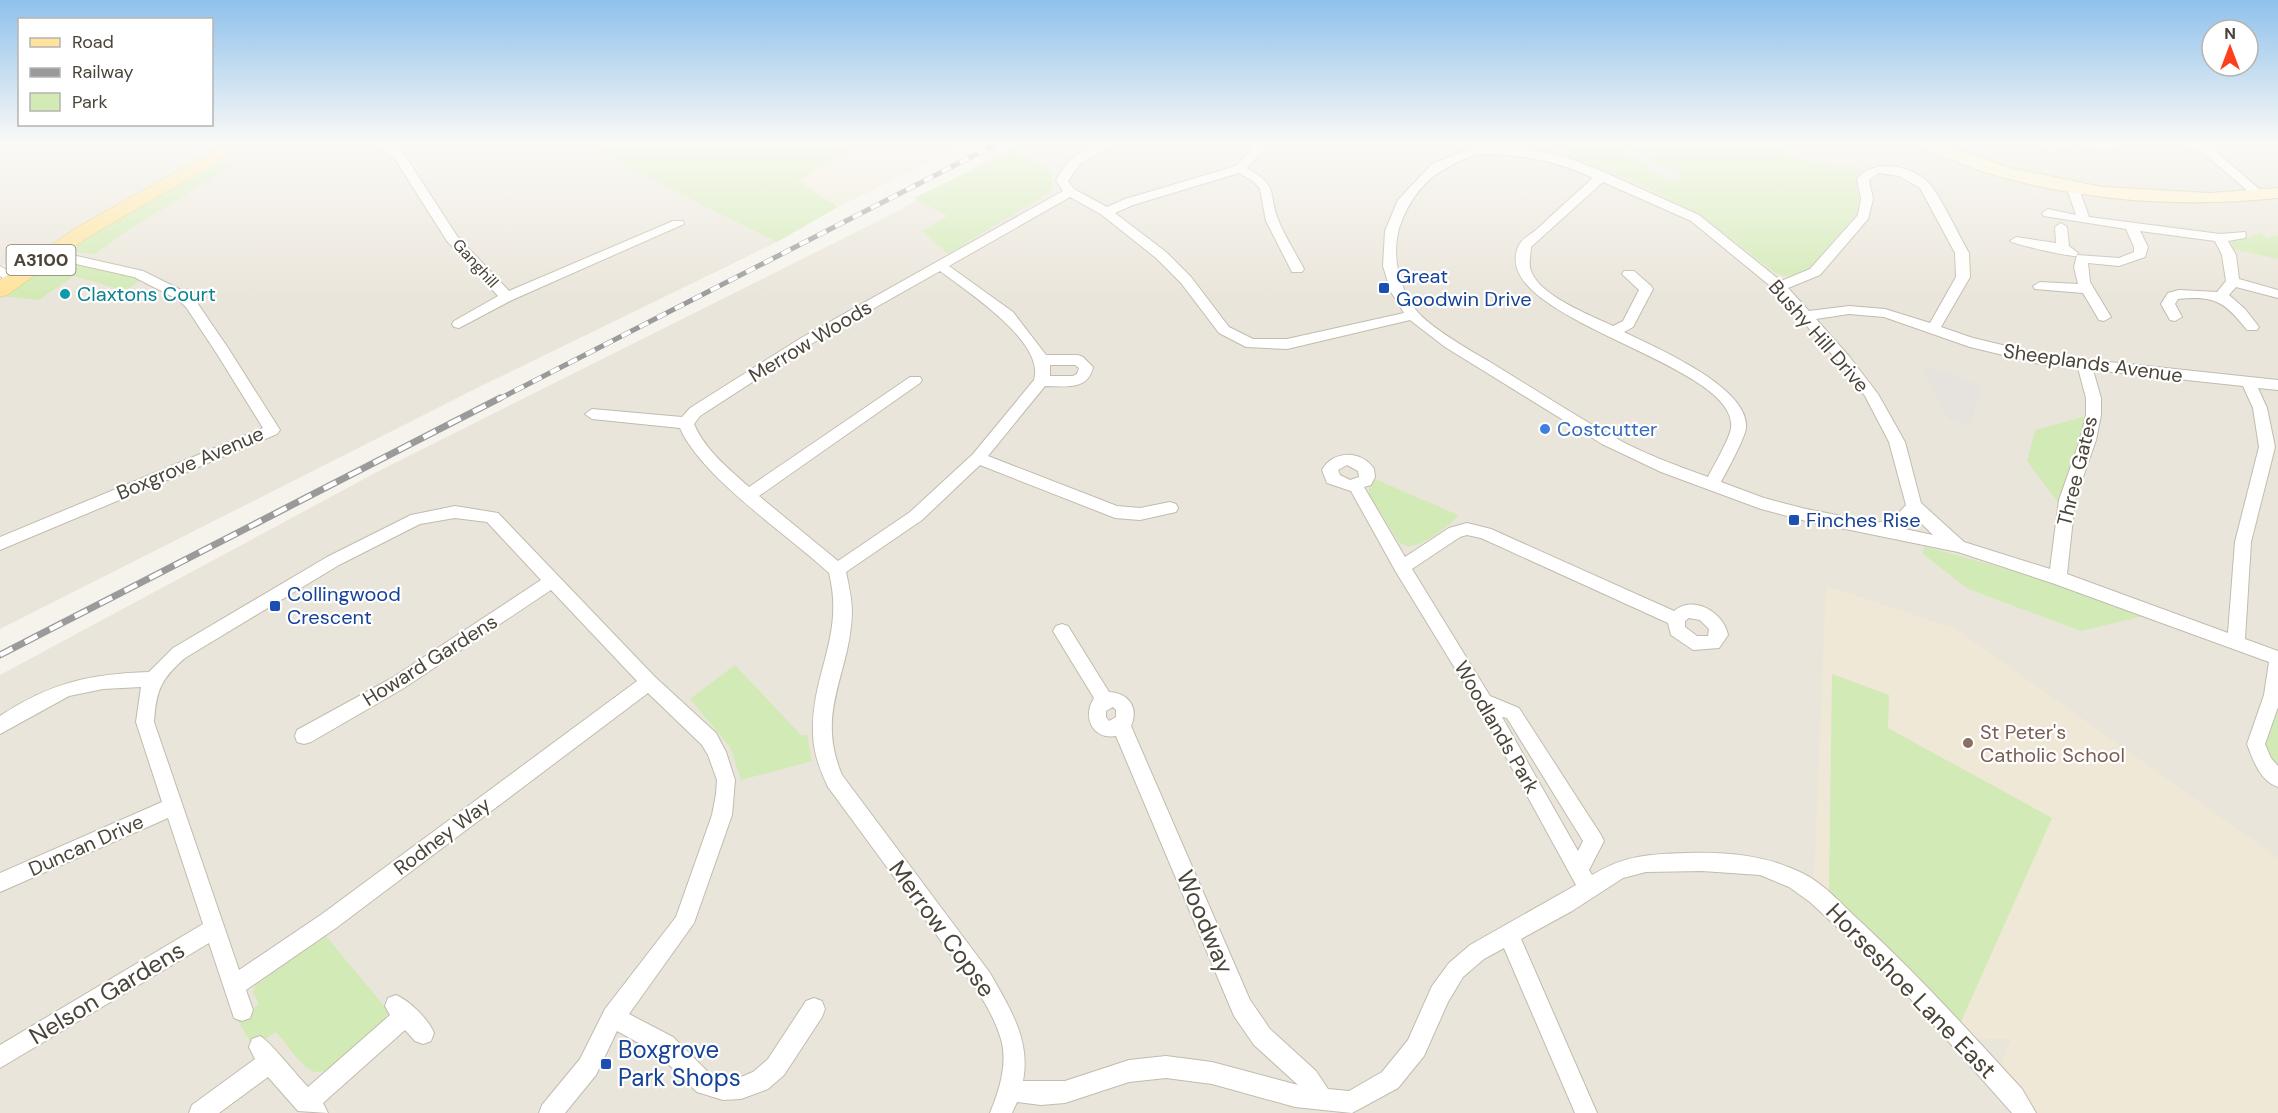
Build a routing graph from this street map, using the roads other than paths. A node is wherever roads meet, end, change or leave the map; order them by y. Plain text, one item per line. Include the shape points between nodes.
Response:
1 (149, 194) edge
2 (424, 194) edge
3 (1067, 194) edge
4 (1073, 194) edge
5 (1156, 194) edge
6 (1267, 194) edge
7 (1409, 194) edge
8 (1582, 194) edge
9 (1642, 194) edge
10 (1866, 194) edge
11 (1929, 194) edge
12 (2075, 194) edge
13 (2136, 194) edge
14 (2270, 194) edge
15 (2260, 195) joint
16 (1106, 212) junction
17 (2048, 213) dead end
18 (2084, 220) junction
19 (678, 224) dead end
20 (2061, 227) dead end
21 (2131, 227) junction
22 (2240, 235) dead end
23 (2220, 238) junction
24 (2016, 241) dead end
25 (2063, 248) junction
26 (50, 254) junction
27 (2082, 258) junction
28 (940, 266) junction
29 (1297, 269) dead end
30 (1629, 274) dead end
31 (5, 280) edge
32 (2233, 282) junction
33 (1779, 286) junction
34 (2040, 286) dead end
35 (2085, 289) junction
36 (2278, 294) edge
37 (2221, 296) junction
38 (507, 297) junction
39 (1412, 315) junction
40 (1806, 316) junction
41 (2104, 317) dead end
42 (2175, 317) dead end
43 (459, 324) dead end
44 (2252, 327) dead end
45 (1934, 328) junction
46 (1613, 332) junction
47 (1042, 360) junction
48 (2085, 366) junction
49 (915, 380) dead end
50 (1041, 381) junction
51 (2249, 382) junction
52 (2278, 385) edge
53 (592, 414) dead end
54 (686, 423) junction
55 (978, 458) junction
56 (1712, 485) junction
57 (1356, 486) dead end
58 (749, 495) junction
59 (1159, 505) dead end
60 (1914, 506) junction
61 (1878, 530) junction
62 (0, 544) edge
63 (1958, 546) junction
64 (1402, 567) junction
65 (837, 570) junction
66 (2058, 578) junction
67 (554, 580) junction
68 (1676, 619) dead end
69 (1062, 630) dead end
70 (2236, 641) junction
71 (2278, 658) edge
72 (152, 678) junction
73 (649, 682) junction
74 (1484, 701) junction
75 (0, 726) edge
76 (304, 736) dead end
77 (2278, 779) edge
78 (172, 807) junction
79 (1578, 870) junction
80 (0, 883) edge
81 (1589, 889) junction
82 (213, 929) junction
83 (1508, 933) junction
84 (233, 986) junction
85 (814, 1009) dead end
86 (242, 1010) dead end
87 (613, 1017) junction
88 (423, 1033) dead end
89 (0, 1057) edge
90 (1009, 1090) junction
91 (1321, 1098) junction
92 (311, 1108) edge
93 (1352, 1108) edge
94 (200, 1113) edge
95 (550, 1113) edge
96 (1001, 1113) edge
97 (1586, 1113) edge
98 (2025, 1113) edge

1 - 26 main road, A3100
2 - 38 street, Ganghill via 452,238
3 - 28 street, Merrow Woods
4 - 16 street
5 - 16 street
6 - 29 street via 1272,221
7 - 39 street, Bushy Hill Drive via 1391,231 1390,266 1398,292
8 - 46 street via 1525,246 1523,269 1530,282 1550,300
9 - 33 street, Bushy Hill Drive via 1695,218
10 - 33 street via 1864,216 1828,260 1815,272
11 - 45 street via 1962,253 1963,278
12 - 18 street
13 - 15 street
14 - 15 street
16 - 39 street via 1186,280 1224,330 1251,344 1287,344
17 - 18 street
18 - 21 street
19 - 38 street, Ganghill
20 - 25 street
21 - 23 street
21 - 27 street via 2141,247 2140,254 2133,259 2116,263
22 - 23 street
23 - 32 street via 2229,255
24 - 25 street
25 - 27 street
26 - 31 main road, A3100
26 - 62 street, Boxgrove Avenue via 138,274 191,303 272,430
27 - 35 street via 2081,281
28 - 47 street via 1008,315
28 - 54 street, Merrow Woods via 806,341 695,412
30 - 46 street via 1646,289 1628,324
32 - 36 street
32 - 37 street
33 - 40 street, Bushy Hill Drive
34 - 35 street
35 - 41 street
37 - 42 street via 2173,296 2168,304
37 - 44 street
38 - 43 street, Ganghill
39 - 56 street, Bushy Hill Drive via 1450,344 1607,440
40 - 45 street, Sheeplands Avenue via 1849,310 1885,313
40 - 60 street, Bushy Hill Drive via 1875,402 1897,442
45 - 48 street, Sheeplands Avenue via 2014,354
46 - 56 street via 1715,387 1729,402 1739,429
47 - 50 street
47 - 50 street via 1078,360 1086,372 1076,381
48 - 51 street, Sheeplands Avenue
48 - 66 street, Three Gates via 2092,389 2090,438 2067,498
49 - 58 street
50 - 55 street
51 - 52 street, Sheeplands Avenue
51 - 70 street via 2260,408 2267,447 2243,542
53 - 54 street
54 - 58 street via 705,454
55 - 59 street via 1115,512 1140,514
55 - 65 street via 916,516
56 - 61 street, Bushy Hill Drive via 1761,503
57 - 64 street, Woodlands Park
58 - 65 street
60 - 61 street via 1899,522
60 - 63 street, Bushy Hill Drive
61 - 63 street, Bushy Hill Drive
63 - 66 street, Bushy Hill Drive
64 - 68 street via 1455,531 1467,529 1485,533
64 - 74 street, Woodlands Park
65 - 90 street, Merrow Copse via 844,619 823,709 825,753 835,781 992,998 1013,1044
66 - 70 street, Bushy Hill Drive
67 - 72 street via 492,517 455,512 417,519 333,561 179,652
67 - 73 street
67 - 76 street, Howard Gardens via 398,683
69 - 91 street, Woodway via 1106,702 1124,707 1127,715 1121,725 1242,1008 1262,1037 1308,1079
70 - 71 street, Bushy Hill Drive
71 - 77 street via 2273,695 2256,744 2264,763
72 - 75 street via 71,687
72 - 78 street via 145,722
73 - 84 street, Rodney Way via 329,921
73 - 87 street via 709,739 723,766 726,794 684,923
74 - 79 street, Woodlands Park
74 - 79 street via 1513,713 1594,841
78 - 80 street, Duncan Drive
78 - 82 street
79 - 81 street, Woodlands Park
81 - 83 street, Horseshoe Lane East
81 - 98 street, Horseshoe Lane East via 1618,870 1646,863 1760,866 1796,880 1900,972
82 - 84 street
82 - 89 street, Nelson Gardens
83 - 93 street, Horseshoe Lane East via 1456,970 1440,994 1416,1048 1390,1080
83 - 97 street
84 - 86 street
85 - 87 street via 776,1067 760,1081 723,1089 705,1084 665,1045
87 - 95 street via 588,1067
88 - 92 street via 401,1011
90 - 91 street via 1044,1094 1072,1091 1131,1070 1167,1067 1242,1080 1290,1095
90 - 96 street, Merrow Copse
91 - 93 street
92 - 94 street via 265,1054

